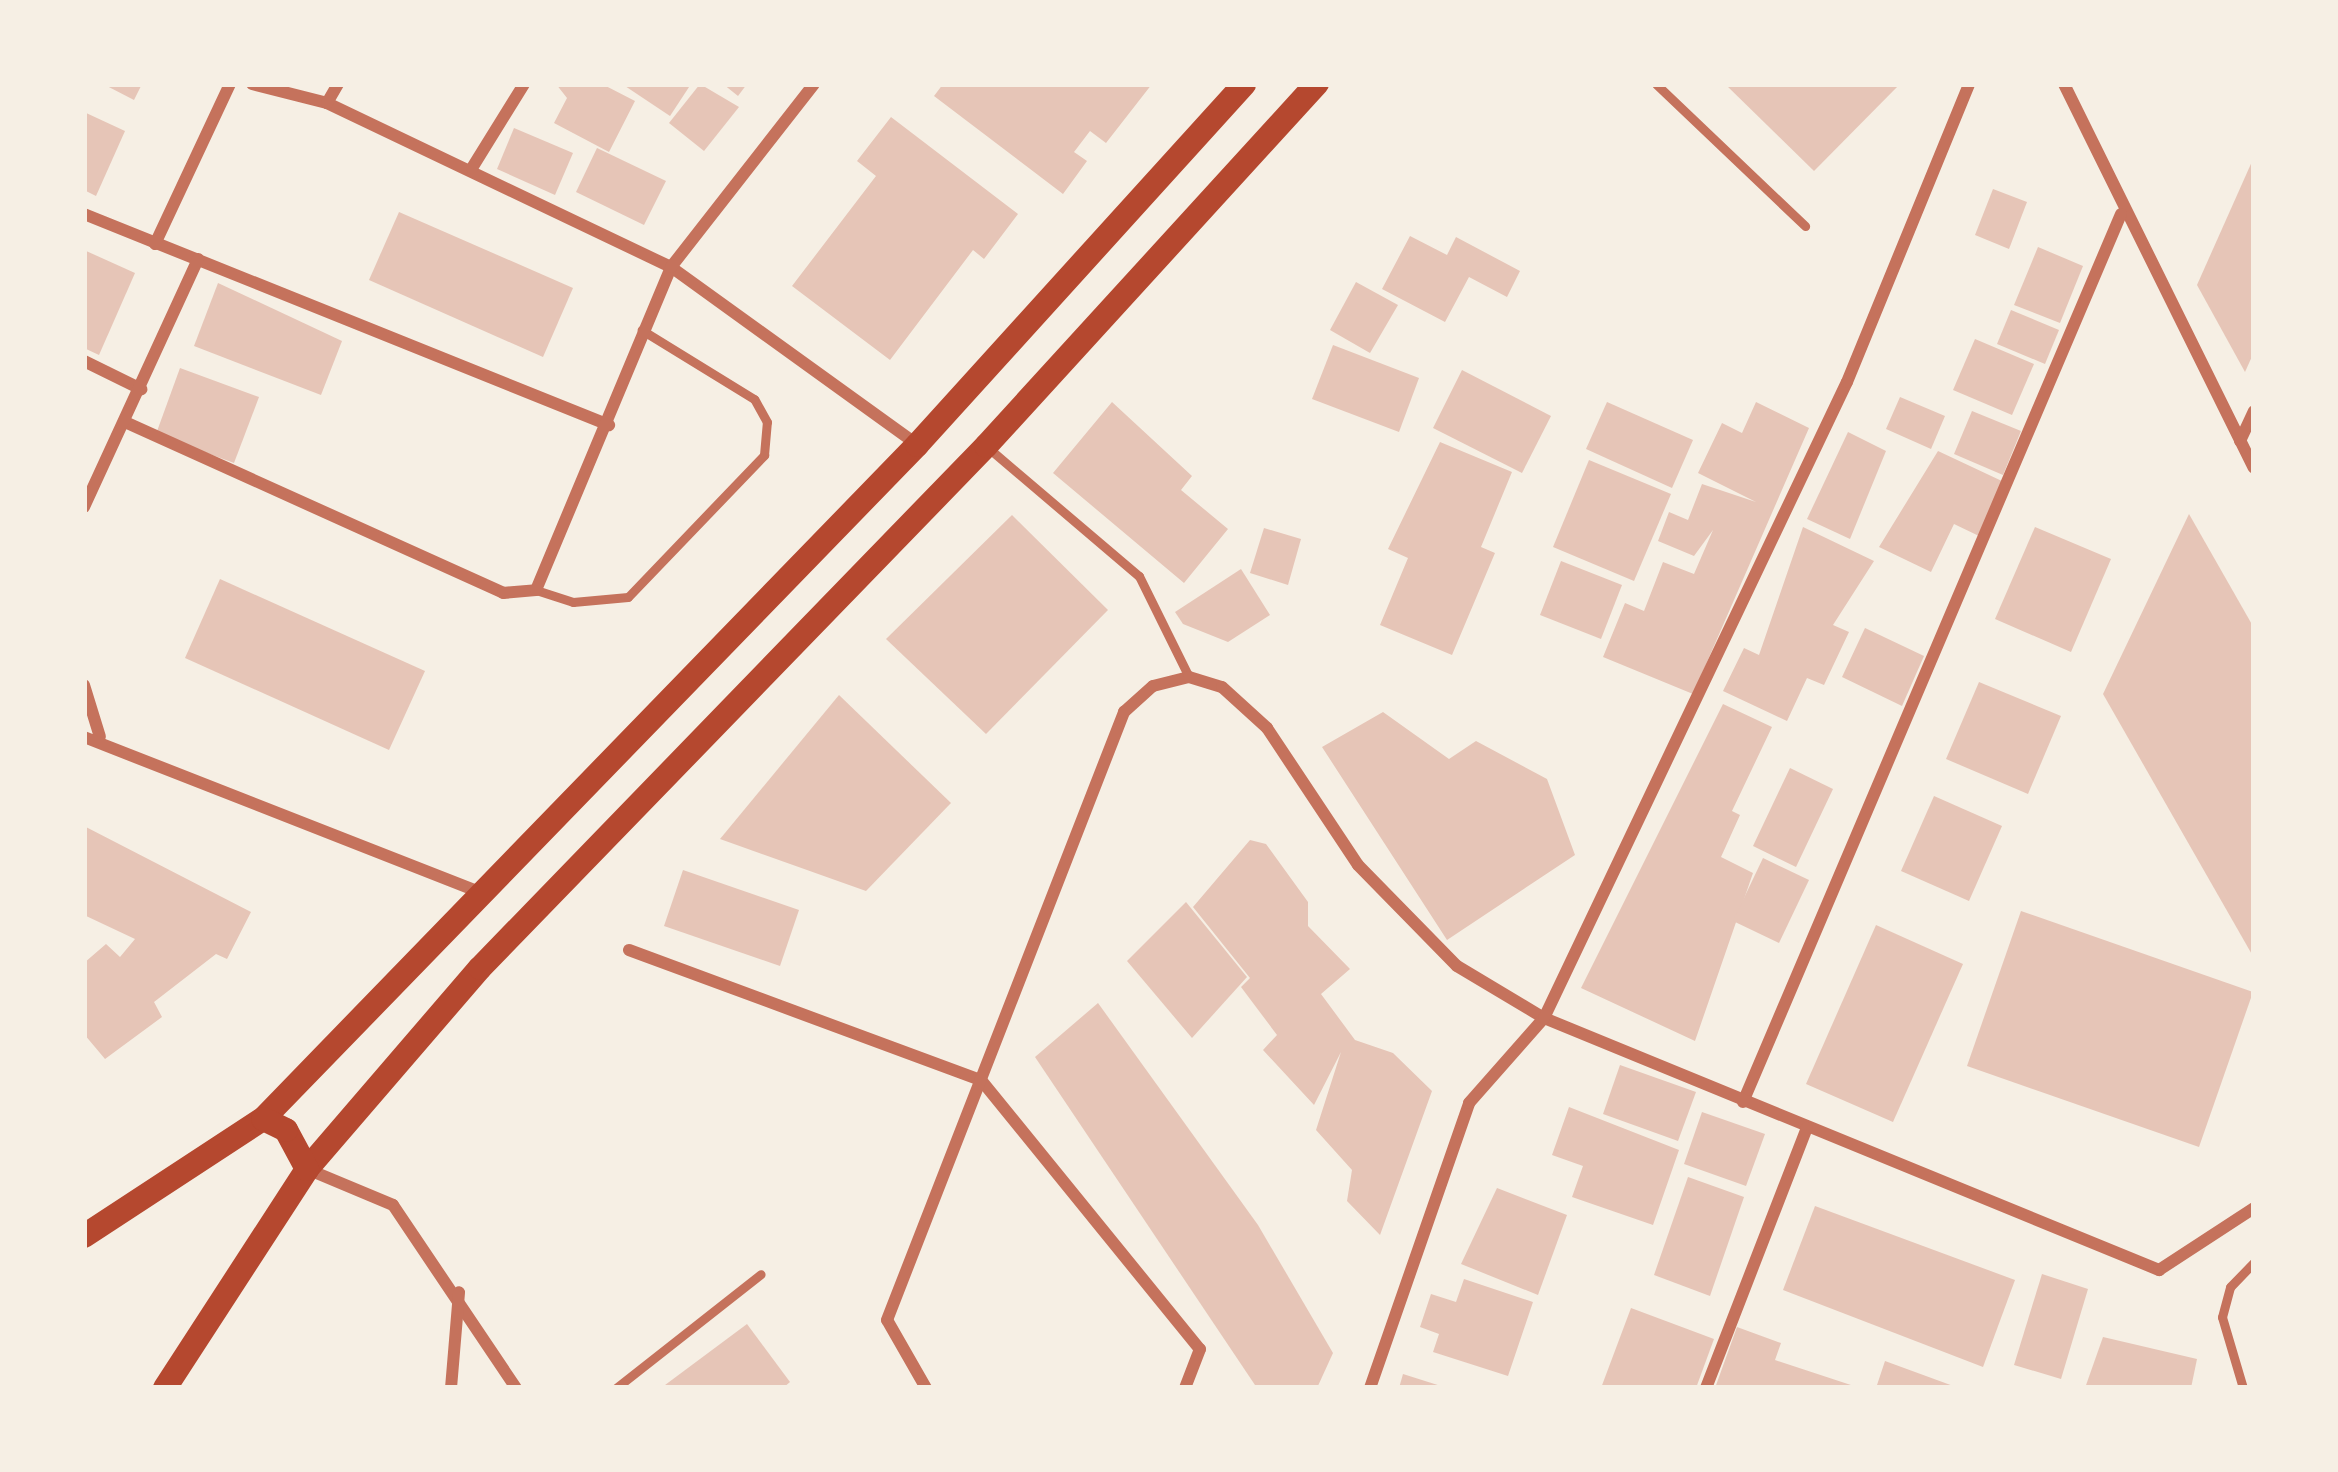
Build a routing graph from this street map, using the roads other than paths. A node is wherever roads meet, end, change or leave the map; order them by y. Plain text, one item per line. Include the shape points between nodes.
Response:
1 (230, 84) edge
2 (252, 84) edge
3 (338, 84) edge
4 (524, 84) edge
5 (814, 84) edge
6 (1244, 84) edge
7 (1317, 84) edge
8 (1656, 84) edge
9 (1969, 84) edge
10 (2064, 84) edge
11 (327, 103) junction
12 (472, 168) junction
13 (84, 214) edge
14 (2121, 214) junction
15 (1804, 226) dead end
16 (155, 244) junction
17 (198, 260) junction
18 (671, 267) junction
19 (642, 330) junction
20 (84, 362) edge
21 (141, 388) junction
22 (2254, 411) edge
23 (125, 422) junction
24 (609, 425) junction
25 (2240, 441) junction
26 (917, 445) junction
27 (986, 446) junction
28 (2254, 468) edge
29 (84, 507) edge
30 (536, 590) junction
31 (1189, 676) junction
32 (84, 686) edge
33 (84, 737) edge
34 (100, 737) junction
35 (480, 892) junction
36 (628, 950) dead end
37 (1544, 1018) junction
38 (981, 1080) junction
39 (1743, 1102) junction
40 (263, 1119) junction
41 (1807, 1128) junction
42 (307, 1169) junction
43 (2254, 1208) edge
44 (84, 1236) edge
45 (2254, 1262) edge
46 (761, 1274) dead end
47 (460, 1291) junction
48 (169, 1387) edge
49 (451, 1388) edge
50 (515, 1388) edge
51 (616, 1388) edge
52 (926, 1388) edge
53 (1185, 1388) edge
54 (1370, 1388) edge
55 (1706, 1388) edge
56 (2243, 1388) edge

1 - 16 street
2 - 11 street
3 - 11 street
4 - 12 street
5 - 18 street
6 - 26 main road
7 - 27 main road
8 - 15 lane
9 - 37 street via 1847,382
10 - 14 street
11 - 12 street
12 - 18 street
13 - 16 street
14 - 25 street
14 - 39 street
16 - 17 street
17 - 21 street
17 - 24 street
18 - 19 street
18 - 26 street
19 - 24 street
19 - 30 lane via 754,399 764,455 628,597 573,602
20 - 21 street
21 - 23 street
22 - 25 street
23 - 29 street
23 - 30 street via 503,593
24 - 30 street
25 - 28 street
26 - 35 main road
27 - 31 lane via 1138,576
27 - 42 main road via 480,968
31 - 37 street via 1222,687 1267,728 1358,865 1457,966
31 - 38 street via 1153,686 1124,712
32 - 34 street
33 - 34 street
34 - 35 street
35 - 40 main road
36 - 38 street
37 - 39 street
37 - 54 street via 1468,1103
38 - 52 street via 887,1320
38 - 53 street via 1200,1349
39 - 41 street
40 - 42 main road via 286,1130
40 - 44 main road
41 - 43 street via 2159,1270
41 - 55 street
42 - 47 street via 393,1205
42 - 48 main road
45 - 56 lane via 2230,1287 2222,1317
46 - 51 lane
47 - 49 street
47 - 50 street

